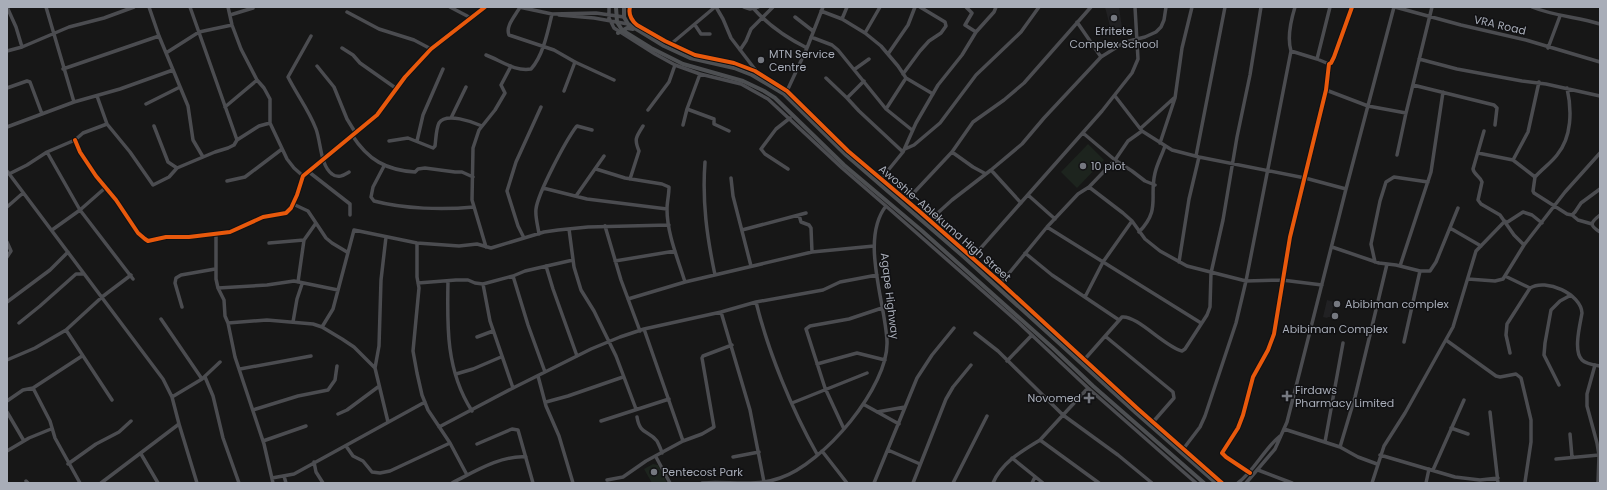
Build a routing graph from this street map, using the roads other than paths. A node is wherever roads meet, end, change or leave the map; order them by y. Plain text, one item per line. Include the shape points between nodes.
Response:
1 (7, 7) edge
2 (46, 7) edge
3 (134, 7) edge
4 (149, 7) edge
5 (190, 7) edge
6 (228, 7) edge
7 (450, 7) edge
8 (485, 7) edge
9 (520, 7) edge
10 (609, 7) edge
11 (615, 7) edge
12 (630, 7) edge
13 (717, 7) edge
14 (744, 7) edge
15 (773, 7) edge
16 (847, 7) edge
17 (880, 7) edge
18 (915, 7) edge
19 (920, 7) edge
20 (966, 7) edge
21 (996, 7) edge
22 (1039, 7) edge
23 (1092, 7) edge
24 (1135, 7) edge
25 (1166, 7) edge
26 (1192, 7) edge
27 (1225, 7) edge
28 (1261, 7) edge
29 (1295, 7) edge
30 (1330, 7) edge
31 (1352, 7) edge
32 (1395, 7) edge
33 (1432, 7) edge
34 (1532, 7) edge
35 (253, 8) dead end
36 (624, 8) edge
37 (756, 8) edge
38 (822, 9) edge
39 (348, 12) dead end
40 (230, 14) junction
41 (554, 14) junction
42 (608, 15) junction
43 (616, 16) junction
44 (1560, 16) junction
45 (624, 17) junction
46 (795, 17) dead end
47 (1429, 17) junction
48 (471, 18) junction
49 (762, 18) junction
50 (842, 19) junction
51 (610, 21) junction
52 (617, 22) junction
53 (1077, 22) junction
54 (628, 24) junction
55 (1600, 24) edge
56 (232, 25) junction
57 (695, 25) junction
58 (813, 30) junction
59 (620, 31) junction
60 (199, 32) junction
61 (639, 32) junction
62 (976, 32) junction
63 (865, 33) junction
64 (710, 34) dead end
65 (53, 35) junction
66 (159, 36) junction
67 (311, 36) dead end
68 (811, 37) junction
69 (1137, 39) junction
70 (671, 44) junction
71 (22, 47) junction
72 (542, 47) junction
73 (342, 48) dead end
74 (807, 48) junction
75 (1548, 48) junction
76 (431, 49) junction
77 (740, 50) junction
78 (7, 51) edge
79 (1291, 51) junction
80 (166, 53) junction
81 (685, 53) junction
82 (888, 54) junction
83 (486, 55) dead end
84 (1101, 57) junction
85 (869, 59) dead end
86 (1317, 59) junction
87 (1419, 60) junction
88 (575, 62) junction
89 (1600, 62) edge
90 (675, 64) junction
91 (1328, 64) junction
92 (317, 66) dead end
93 (511, 66) junction
94 (63, 69) junction
95 (443, 69) dead end
96 (855, 69) junction
97 (173, 70) junction
98 (757, 72) junction
99 (700, 74) junction
100 (903, 74) junction
101 (727, 78) junction
102 (826, 78) dead end
103 (906, 78) junction
104 (257, 80) junction
105 (614, 80) dead end
106 (864, 81) junction
107 (1539, 82) junction
108 (1412, 85) junction
109 (466, 86) dead end
110 (180, 87) junction
111 (7, 88) edge
112 (397, 88) junction
113 (1567, 88) junction
114 (1326, 90) junction
115 (564, 91) dead end
116 (787, 91) junction
117 (1443, 92) junction
118 (933, 94) junction
119 (97, 96) junction
120 (1115, 96) junction
121 (1600, 96) edge
122 (847, 98) junction
123 (1175, 98) junction
124 (792, 99) junction
125 (74, 102) junction
126 (146, 104) dead end
127 (1368, 106) junction
128 (225, 107) junction
129 (541, 107) dead end
130 (687, 109) junction
131 (886, 109) junction
132 (648, 110) dead end
133 (1406, 113) junction
134 (42, 114) junction
135 (451, 118) junction
136 (790, 118) junction
137 (270, 123) junction
138 (107, 124) junction
139 (683, 125) dead end
140 (1495, 125) dead end
141 (154, 126) dead end
142 (482, 126) junction
143 (643, 126) dead end
144 (7, 127) edge
145 (592, 130) dead end
146 (729, 130) dead end
147 (912, 130) junction
148 (1142, 130) junction
149 (1484, 131) dead end
150 (356, 132) junction
151 (1083, 133) junction
152 (352, 135) junction
153 (75, 140) junction
154 (237, 140) junction
155 (389, 141) dead end
156 (417, 141) junction
157 (1160, 143) junction
158 (1165, 146) junction
159 (282, 149) junction
160 (904, 150) junction
161 (47, 152) junction
162 (952, 152) junction
163 (1478, 153) junction
164 (1600, 153) edge
165 (1397, 155) dead end
166 (604, 156) dead end
167 (203, 157) junction
168 (1198, 157) junction
169 (323, 159) junction
170 (1115, 160) junction
171 (1513, 160) junction
172 (705, 162) dead end
173 (1232, 163) junction
174 (384, 166) junction
175 (843, 166) junction
176 (177, 168) junction
177 (596, 169) junction
178 (788, 169) dead end
179 (992, 170) junction
180 (1268, 170) junction
181 (8, 172) edge
182 (309, 172) junction
183 (349, 172) dead end
184 (986, 174) junction
185 (303, 176) junction
186 (473, 177) junction
187 (1535, 177) junction
188 (731, 178) dead end
189 (1305, 178) junction
190 (630, 179) junction
191 (881, 179) junction
192 (228, 181) dead end
193 (1428, 182) junction
194 (1154, 185) junction
195 (1089, 187) junction
196 (105, 188) junction
197 (544, 188) junction
198 (1600, 188) edge
199 (1346, 189) junction
200 (23, 193) junction
201 (1028, 195) junction
202 (576, 196) junction
203 (907, 200) junction
204 (1021, 203) junction
205 (293, 204) junction
206 (886, 206) junction
207 (1555, 206) junction
208 (7, 207) edge
209 (474, 207) junction
210 (667, 208) junction
211 (1458, 208) dead end
212 (80, 210) junction
213 (806, 213) dead end
214 (799, 214) junction
215 (1572, 214) junction
216 (350, 215) dead end
217 (1600, 215) edge
218 (1055, 219) junction
219 (930, 220) junction
220 (1132, 221) junction
221 (1505, 222) junction
222 (316, 223) junction
223 (1542, 223) junction
224 (1592, 224) junction
225 (669, 225) junction
226 (606, 226) junction
227 (1047, 227) junction
228 (1450, 228) junction
229 (569, 229) junction
230 (52, 230) junction
231 (742, 230) junction
232 (920, 232) junction
233 (1139, 232) junction
234 (1600, 232) edge
235 (216, 234) junction
236 (539, 234) junction
237 (386, 237) junction
238 (524, 238) junction
239 (304, 240) junction
240 (7, 242) edge
241 (269, 243) dead end
242 (416, 243) junction
243 (1524, 245) junction
244 (874, 246) junction
245 (1481, 246) junction
246 (486, 247) junction
247 (1332, 247) junction
248 (675, 251) junction
249 (68, 252) junction
250 (347, 252) junction
251 (812, 252) junction
252 (1025, 253) junction
253 (7, 257) edge
254 (972, 258) junction
255 (574, 260) junction
256 (615, 261) junction
257 (1103, 262) junction
258 (1179, 262) junction
259 (1375, 262) junction
260 (1387, 264) junction
261 (546, 266) junction
262 (751, 266) junction
263 (1400, 266) junction
264 (215, 269) junction
265 (1420, 271) junction
266 (1211, 273) junction
267 (83, 274) junction
268 (877, 275) junction
269 (513, 276) junction
270 (715, 276) junction
271 (1505, 276) junction
272 (1468, 279) junction
273 (448, 280) junction
274 (1282, 280) junction
275 (1246, 281) junction
276 (684, 282) junction
277 (300, 283) junction
278 (418, 283) junction
279 (1001, 283) junction
280 (483, 284) junction
281 (1322, 285) junction
282 (218, 288) junction
283 (1530, 288) junction
284 (338, 290) junction
285 (1571, 295) junction
286 (102, 297) junction
287 (1085, 297) junction
288 (628, 299) junction
289 (7, 302) edge
290 (756, 302) junction
291 (182, 307) dead end
292 (882, 308) junction
293 (721, 312) junction
294 (161, 319) dead end
295 (1119, 320) junction
296 (293, 322) junction
297 (19, 323) dead end
298 (228, 323) junction
299 (1201, 323) junction
300 (322, 327) junction
301 (954, 328) dead end
302 (644, 329) junction
303 (66, 330) junction
304 (640, 330) junction
305 (493, 331) junction
306 (975, 333) dead end
307 (1032, 335) junction
308 (1105, 336) junction
309 (477, 337) dead end
310 (1446, 340) junction
311 (608, 342) junction
312 (1404, 342) dead end
313 (1061, 343) junction
314 (1343, 343) dead end
315 (732, 345) junction
316 (1053, 348) junction
317 (1510, 353) dead end
318 (82, 356) junction
319 (311, 356) dead end
320 (577, 356) junction
321 (501, 357) junction
322 (7, 360) edge
323 (886, 360) junction
324 (1007, 360) junction
325 (1084, 360) junction
326 (220, 362) dead end
327 (817, 364) junction
328 (971, 364) dead end
329 (1595, 365) junction
330 (337, 366) dead end
331 (1600, 366) edge
332 (375, 368) junction
333 (240, 369) junction
334 (545, 372) junction
335 (867, 373) dead end
336 (456, 374) junction
337 (538, 376) junction
338 (623, 377) junction
339 (204, 378) junction
340 (1559, 385) dead end
341 (378, 387) junction
342 (33, 388) junction
343 (513, 388) junction
344 (825, 388) junction
345 (1088, 388) junction
346 (172, 397) junction
347 (668, 399) junction
348 (112, 400) dead end
349 (1464, 400) dead end
350 (7, 401) edge
351 (425, 402) junction
352 (546, 402) junction
353 (792, 403) junction
354 (863, 404) junction
355 (905, 407) junction
356 (636, 409) junction
357 (253, 410) junction
358 (472, 411) junction
359 (1137, 411) junction
360 (7, 412) edge
361 (877, 412) junction
362 (1490, 412) dead end
363 (338, 414) dead end
364 (1063, 415) junction
365 (987, 416) dead end
366 (637, 417) dead end
367 (131, 421) dead end
368 (601, 421) dead end
369 (388, 422) junction
370 (1153, 422) junction
371 (179, 424) junction
372 (899, 424) junction
373 (306, 426) dead end
374 (439, 427) junction
375 (1451, 428) junction
376 (51, 429) junction
377 (844, 429) junction
378 (1284, 429) junction
379 (1468, 434) dead end
380 (1570, 434) dead end
381 (1281, 435) junction
382 (1040, 440) junction
383 (24, 441) junction
384 (263, 441) junction
385 (683, 441) junction
386 (1325, 442) junction
387 (450, 443) junction
388 (477, 444) dead end
389 (1160, 444) junction
390 (346, 446) junction
391 (1156, 447) junction
392 (1340, 447) junction
393 (1184, 448) junction
394 (888, 450) junction
395 (7, 451) edge
396 (822, 451) junction
397 (759, 452) junction
398 (1267, 452) junction
399 (662, 453) junction
400 (141, 454) junction
401 (817, 454) junction
402 (1271, 455) junction
403 (1380, 455) junction
404 (1599, 455) junction
405 (526, 457) junction
406 (656, 457) junction
407 (732, 457) dead end
408 (1012, 458) junction
409 (1572, 458) junction
410 (1556, 459) dead end
411 (314, 462) junction
412 (68, 464) junction
413 (920, 464) junction
414 (1377, 464) junction
415 (1258, 470) junction
416 (1431, 470) junction
417 (1250, 473) junction
418 (284, 476) junction
419 (467, 476) junction
420 (1034, 477) junction
421 (272, 478) junction
422 (1498, 478) junction
423 (607, 480) dead end
424 (764, 482) edge
425 (845, 482) edge
426 (1238, 482) edge
427 (1524, 482) dead end
428 (80, 483) edge
429 (101, 483) edge
430 (158, 483) edge
431 (197, 483) edge
432 (239, 483) edge
433 (272, 483) edge
434 (286, 483) edge
435 (323, 483) edge
436 (452, 483) edge
437 (532, 483) edge
438 (573, 483) edge
439 (670, 483) edge
440 (702, 483) edge
441 (874, 483) edge
442 (913, 483) edge
443 (953, 483) edge
444 (993, 483) edge
445 (1032, 483) edge
446 (1043, 483) edge
447 (1099, 483) edge
448 (1152, 483) edge
449 (1196, 483) edge
450 (1204, 483) edge
451 (1216, 483) edge
452 (1222, 483) edge
453 (1246, 483) edge
454 (1292, 483) edge
455 (1372, 483) edge
456 (1426, 483) edge
457 (1498, 483) edge
458 (1598, 483) edge

1 - 71 street
2 - 65 street
3 - 65 street via 69,27
4 - 66 street
5 - 60 street
6 - 40 street
7 - 48 street
8 - 48 street
9 - 41 street
9 - 72 street via 507,34
10 - 42 street
11 - 36 main road
11 - 43 main road
12 - 70 street, Awoshie-Ablekuma High Street via 631,19 637,25
13 - 57 street
13 - 77 street via 731,38
14 - 37 street
15 - 49 street
16 - 50 street
17 - 63 street
18 - 82 street via 908,25
19 - 100 street via 945,22 946,26 920,51
20 - 62 street via 972,13 965,25
21 - 62 street
22 - 160 street via 1023,29 976,75 940,123
23 - 53 street
24 - 69 street
25 - 69 street via 1161,27 1151,35
26 - 123 street via 1182,48
27 - 168 street
28 - 173 street
29 - 79 street via 1290,30
30 - 86 street
31 - 91 street via 1334,57
32 - 47 street, VRA Road
32 - 127 street
33 - 47 street
34 - 44 street
35 - 40 street
36 - 45 main road
37 - 49 street
38 - 50 street
38 - 58 street
39 - 76 street via 379,29 414,40
40 - 56 street
41 - 42 street
41 - 51 street
41 - 72 street
42 - 43 street
42 - 51 street, Awoshie-Ablekuma High Street
43 - 45 street
43 - 52 main road
44 - 55 street
44 - 75 street
45 - 54 main road, Awoshie-Ablekuma High Street
46 - 58 street
47 - 75 street, VRA Road via 1519,38
47 - 87 street
48 - 76 street
49 - 74 street
49 - 77 street via 751,29
50 - 63 street
51 - 52 street
51 - 59 street, Awoshie-Ablekuma High Street via 614,28
52 - 54 street
52 - 59 main road, Awoshie-Ablekuma High Street
53 - 84 street
53 - 162 street via 1024,83 973,122
54 - 61 main road, Awoshie-Ablekuma High Street
56 - 60 street
56 - 104 street
57 - 64 street via 701,34
57 - 70 street
58 - 68 street
59 - 61 main road via 629,28
59 - 90 street, Awoshie-Ablekuma High Street
59 - 101 main road, Awoshie-Ablekuma High Street via 671,58
60 - 80 street
60 - 128 street
61 - 81 main road, Awoshie-Ablekuma High Street
62 - 118 street
63 - 82 street
65 - 71 street
65 - 94 street
66 - 80 street
66 - 94 street
67 - 169 street via 288,78 315,127
68 - 74 street
68 - 96 street via 835,47
69 - 84 street via 1125,42
69 - 120 street via 1136,66
70 - 81 street, Awoshie-Ablekuma High Street
71 - 78 street
72 - 88 street via 554,50
72 - 93 street via 531,69
73 - 112 street
74 - 116 street
75 - 89 street, VRA Road
76 - 112 street via 408,72
77 - 98 street
79 - 86 street
79 - 180 street
80 - 97 street
81 - 98 street, Awoshie-Ablekuma High Street
81 - 124 main road, Awoshie-Ablekuma High Street via 752,75
82 - 100 street
83 - 93 street
84 - 179 street via 1022,144
85 - 96 street
86 - 91 street
87 - 107 street via 1458,70
87 - 108 street
88 - 105 street
88 - 115 street
90 - 99 street, Awoshie-Ablekuma High Street
90 - 132 street via 669,82
91 - 114 street
92 - 150 street via 334,87 347,119
93 - 142 street via 501,85 504,96
94 - 125 street
95 - 156 street via 423,115
96 - 106 street
97 - 110 street
97 - 119 street
98 - 116 street, Awoshie-Ablekuma High Street
99 - 101 street, Awoshie-Ablekuma High Street
99 - 130 street
100 - 103 street
101 - 136 street, Awoshie-Ablekuma High Street via 760,94
101 - 175 main road, Awoshie-Ablekuma High Street via 753,85 775,98
102 - 122 street
103 - 118 street
103 - 131 street
104 - 128 street
104 - 137 street via 270,99
106 - 122 street
106 - 131 street
107 - 113 street
107 - 171 street via 1528,132
108 - 117 street
108 - 133 street
109 - 135 street
110 - 126 street
110 - 167 street via 188,106 193,140
111 - 134 street via 30,82
112 - 150 street via 377,115
113 - 121 street
113 - 187 street via 1570,116 1566,139 1557,155
114 - 127 street
114 - 189 street
116 - 124 street, Awoshie-Ablekuma High Street
117 - 140 street via 1494,105 1497,108
117 - 193 street via 1435,154
118 - 147 street
119 - 125 street
119 - 138 street
120 - 148 street
120 - 151 street
122 - 160 street
123 - 148 street
123 - 157 street
124 - 191 street, Awoshie-Ablekuma High Street
124 - 313 main road, Awoshie-Ablekuma High Street via 846,155
125 - 134 street
127 - 133 street
127 - 199 street
128 - 154 street
129 - 238 street via 516,162 507,191
130 - 139 street
130 - 146 street via 714,119 714,124
131 - 147 street
133 - 165 street
134 - 144 street
135 - 142 street
135 - 156 street via 439,124 434,147 425,146
136 - 175 street, Awoshie-Ablekuma High Street
136 - 178 street via 776,128 761,149
137 - 154 street via 262,124
137 - 159 street
138 - 153 street via 83,133
138 - 176 street via 153,185 169,177
141 - 176 street via 168,162
142 - 186 street via 476,135 473,148
143 - 190 street via 635,142 639,151
145 - 197 street via 577,126
147 - 160 street
148 - 157 street
148 - 170 street via 1128,141
149 - 163 street
150 - 152 street
151 - 170 street
151 - 201 street
152 - 169 street
152 - 174 street via 370,156
153 - 161 street
153 - 196 street via 80,152
154 - 167 street via 234,145
155 - 156 street via 403,138
157 - 158 street
158 - 168 street
158 - 194 street via 1155,173
159 - 185 street via 291,164
159 - 192 street via 244,177
160 - 191 street
161 - 181 street via 27,165
161 - 212 street
162 - 184 street
162 - 203 street
163 - 171 street
163 - 221 street via 1472,169 1482,182 1479,202 1497,212
164 - 207 street
166 - 177 street
167 - 176 street
168 - 173 street
168 - 258 street
169 - 182 street
169 - 183 street via 334,175 340,176
170 - 194 street
170 - 195 street
171 - 187 street
172 - 270 street via 704,207
173 - 180 street
173 - 266 street
174 - 186 street via 403,172 415,172 425,168 462,172
174 - 209 street via 373,187 371,197 374,201 416,206
175 - 206 street, Awoshie-Ablekuma High Street
175 - 232 main road, Awoshie-Ablekuma High Street
177 - 190 street
177 - 202 street
179 - 184 street
179 - 204 street
180 - 189 street
180 - 275 street
181 - 200 street
182 - 185 street
182 - 216 street via 350,204
184 - 219 street
185 - 205 street
186 - 209 street
187 - 207 street via 1534,193
188 - 231 street
189 - 199 street
189 - 274 street
190 - 210 street via 668,186
191 - 203 street, Awoshie-Ablekuma High Street
193 - 259 street via 1394,177 1386,182 1372,239
193 - 263 street
194 - 233 street via 1151,216
195 - 218 street via 1078,194
195 - 220 street
196 - 212 street
196 - 235 street via 138,233 148,241 166,237 189,238
197 - 202 street
197 - 236 street via 536,210
198 - 215 street
199 - 247 street
200 - 208 street
200 - 230 street
201 - 204 street
201 - 218 street
202 - 210 street
203 - 219 street, Awoshie-Ablekuma High Street
204 - 254 street
205 - 222 street via 308,211
205 - 235 street via 283,214 263,217 230,232
206 - 232 street, Awoshie-Ablekuma High Street
206 - 244 street, Agape Highway via 876,225
207 - 215 street via 1567,214
207 - 223 street
209 - 246 street
210 - 225 street
211 - 228 street
212 - 230 street
212 - 286 street via 132,277
213 - 214 street
214 - 231 street
214 - 251 street via 801,222 811,228
215 - 224 street via 1578,220
217 - 224 street
218 - 227 street
219 - 254 street, Awoshie-Ablekuma High Street
220 - 233 street
220 - 257 street
221 - 223 street via 1523,212
221 - 243 street
221 - 245 street
222 - 239 street
222 - 250 street via 332,243
223 - 243 street
224 - 234 street via 1592,227
225 - 226 street
225 - 248 street
226 - 229 street
226 - 256 street
227 - 252 street
227 - 257 street
228 - 245 street
228 - 265 street via 1432,269
229 - 236 street
229 - 255 street
230 - 249 street
231 - 262 street
232 - 307 street, Awoshie-Ablekuma High Street
232 - 316 main road, Awoshie-Ablekuma High Street
233 - 258 street via 1160,252
235 - 264 street
236 - 238 street
237 - 242 street
237 - 250 street via 354,230
237 - 332 street via 381,280 379,346
238 - 246 street
239 - 241 street
239 - 277 street
240 - 253 street via 11,251
242 - 246 street via 459,246 477,244
242 - 278 street
243 - 271 street
244 - 251 street
244 - 268 street, Agape Highway
245 - 272 street via 1474,256
247 - 259 street
247 - 281 street
248 - 256 street
248 - 276 street
249 - 267 street
249 - 289 street via 50,270
250 - 284 street
251 - 262 street
252 - 279 street
252 - 287 street
254 - 279 street, Awoshie-Ablekuma High Street
255 - 261 street
255 - 311 street via 582,290
256 - 288 street
257 - 287 street
257 - 299 street
258 - 266 street
259 - 260 street
260 - 263 street
260 - 392 street via 1355,397
261 - 269 street
261 - 320 street
262 - 270 street
263 - 265 street
264 - 282 street
264 - 291 street via 176,278
265 - 312 street
266 - 275 street via 1234,276
266 - 299 street via 1210,307
267 - 286 street
267 - 297 street via 76,274
268 - 290 street via 840,282 823,290
268 - 292 street, Agape Highway
269 - 280 street
269 - 334 street
270 - 276 street
271 - 272 street via 1502,280 1495,281
271 - 283 street
272 - 310 street via 1455,323
273 - 278 street
273 - 280 street via 468,280
273 - 336 street via 449,346
274 - 275 street
274 - 281 street
274 - 417 street via 1271,342 1253,377 1238,428 1222,453
275 - 393 street via 1234,333 1205,416
276 - 288 street
277 - 282 street via 290,281
277 - 284 street
277 - 296 street
278 - 351 street via 420,288 413,352
279 - 325 street, Awoshie-Ablekuma High Street
280 - 305 street
281 - 378 street
282 - 298 street via 224,300
283 - 285 street via 1545,285
283 - 317 street via 1507,324 1506,335
284 - 300 street via 333,308
285 - 329 street via 1582,308 1579,355 1584,362
285 - 340 street via 1560,301 1552,310 1545,342 1544,355
286 - 303 street
286 - 346 street via 163,379
287 - 295 street
288 - 304 street
290 - 293 street
290 - 353 street via 764,335
292 - 323 street, Agape Highway via 887,342
292 - 327 street via 848,319 807,327
293 - 302 street
293 - 315 street
294 - 339 street
295 - 299 street via 1126,317 1182,351
295 - 308 street
296 - 298 street via 267,320
296 - 300 street
298 - 333 street
300 - 332 street via 354,347
301 - 355 street via 923,367
302 - 304 street
302 - 347 street
303 - 318 street
303 - 322 street
304 - 311 street
305 - 309 street
305 - 321 street
306 - 324 street
307 - 324 street
307 - 345 street, Awoshie-Ablekuma High Street
308 - 325 street
308 - 370 street via 1173,392 1174,398
310 - 403 street
310 - 427 street via 1496,376 1516,374 1521,378 1531,420 1531,442
311 - 320 street
311 - 338 street
313 - 316 main road
313 - 359 main road, Awoshie-Ablekuma High Street
314 - 386 street
315 - 385 street via 702,358 714,427
315 - 397 street
316 - 389 main road, Awoshie-Ablekuma High Street
318 - 342 street
318 - 348 street
319 - 333 street
320 - 334 street
321 - 336 street
321 - 343 street
323 - 327 street via 857,353
323 - 354 street, Agape Highway
324 - 364 street
325 - 359 street, Awoshie-Ablekuma High Street
326 - 339 street
327 - 344 street
328 - 413 street via 949,393
329 - 331 street
329 - 404 street via 1587,400
330 - 357 street via 335,380 328,390 290,398
332 - 341 street
333 - 357 street
334 - 337 street
335 - 344 street
336 - 358 street via 464,399
337 - 343 street
337 - 352 street
338 - 352 street
338 - 356 street
339 - 346 street
339 - 432 street via 213,396
341 - 363 street
341 - 369 street
342 - 350 street via 23,390
342 - 376 street via 50,421
343 - 358 street
344 - 353 street
344 - 377 street
345 - 364 street
345 - 391 street, Awoshie-Ablekuma High Street
346 - 371 street
347 - 356 street
347 - 385 street
349 - 375 street
351 - 369 street
351 - 374 street
352 - 438 street
353 - 401 street
354 - 361 street
354 - 377 street, Agape Highway
355 - 361 street
355 - 372 street
356 - 368 street
357 - 384 street
358 - 374 street
359 - 370 street, Awoshie-Ablekuma High Street
359 - 451 main road, Awoshie-Ablekuma High Street
360 - 383 street
361 - 372 street
362 - 422 street
364 - 382 street
364 - 448 street
365 - 443 street
366 - 399 street via 640,427 656,440
367 - 412 street via 119,432 96,444
369 - 390 street
370 - 393 street, Awoshie-Ablekuma High Street
371 - 400 street
371 - 431 street
372 - 394 street
373 - 384 street
374 - 387 street
375 - 379 street
375 - 416 street
376 - 383 street
376 - 412 street
377 - 396 street, Agape Highway
378 - 381 street
378 - 386 street
380 - 409 street
381 - 398 street
381 - 402 street
382 - 408 street
382 - 447 street
383 - 395 street
384 - 421 street
385 - 399 street
386 - 392 street
387 - 390 street via 390,472 380,473 369,471 363,461 353,456
387 - 419 street
388 - 405 street via 516,429
389 - 391 main road
389 - 450 main road, Awoshie-Ablekuma High Street
390 - 411 street
391 - 449 street, Awoshie-Ablekuma High Street
392 - 414 street
393 - 452 street, Awoshie-Ablekuma High Street
394 - 413 street
394 - 441 street
396 - 401 street, Agape Highway
396 - 425 street
397 - 407 street
397 - 424 street
398 - 402 street
398 - 417 street
399 - 406 street
400 - 429 street
400 - 430 street
401 - 424 street, Agape Highway via 797,470 781,478
402 - 415 street
403 - 414 street
403 - 416 street
404 - 409 street
404 - 458 street
405 - 419 street via 508,459
405 - 437 street
406 - 423 street via 620,478
406 - 439 street
408 - 420 street
408 - 444 street
409 - 410 street
411 - 418 street via 294,474
411 - 435 street via 316,472
412 - 428 street
413 - 442 street
414 - 455 street
415 - 453 street
415 - 454 street
416 - 422 street via 1468,480
416 - 456 street
417 - 426 street
418 - 421 street
418 - 434 street
419 - 436 street
420 - 445 street
420 - 446 street
421 - 433 street
422 - 457 street
424 - 440 street, Agape Highway

